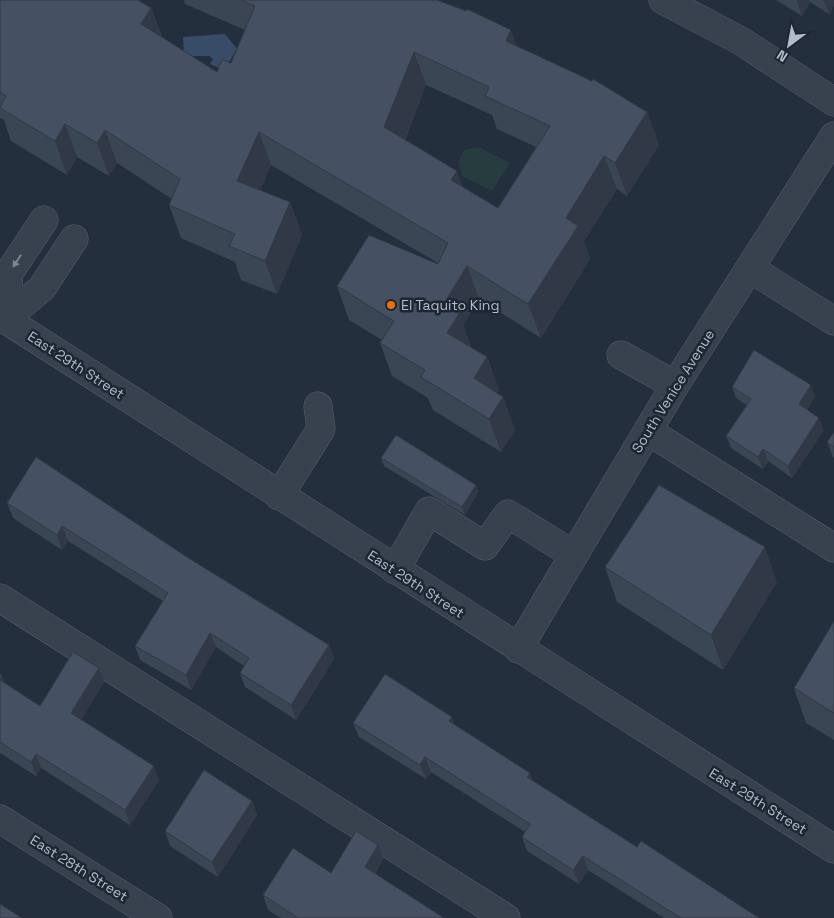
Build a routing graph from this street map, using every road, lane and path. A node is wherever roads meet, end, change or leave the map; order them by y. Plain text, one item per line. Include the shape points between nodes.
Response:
1 (663, 0) edge
2 (834, 102) edge
3 (834, 136) edge
4 (44, 220) dead end
5 (74, 239) dead end
6 (751, 269) junction
7 (2, 318) edge
8 (834, 321) edge
9 (621, 355) dead end
10 (675, 385) junction
11 (318, 406) dead end
12 (648, 431) junction
13 (279, 496) junction
14 (834, 548) edge
15 (574, 556) junction
16 (395, 570) junction
17 (0, 598) edge
18 (518, 649) junction
19 (0, 819) edge
20 (834, 850) edge
21 (158, 918) edge
22 (506, 918) edge

1 - 2 street via 742,40
3 - 6 street, South Venice Avenue
4 -> 7 street via 9,273
5 - 7 street via 42,288
6 - 8 street
6 - 10 street, South Venice Avenue
7 - 13 street, East 29th Street
9 - 10 street
10 - 12 street, South Venice Avenue
11 - 13 street via 321,429
12 - 14 street
12 - 15 street, South Venice Avenue
13 - 16 street, East 29th Street
15 - 16 street via 508,514 485,546 429,511
15 - 18 street, South Venice Avenue
16 - 18 street, East 29th Street
17 - 22 street
18 - 20 street, East 29th Street
19 - 21 street, East 28th Street

